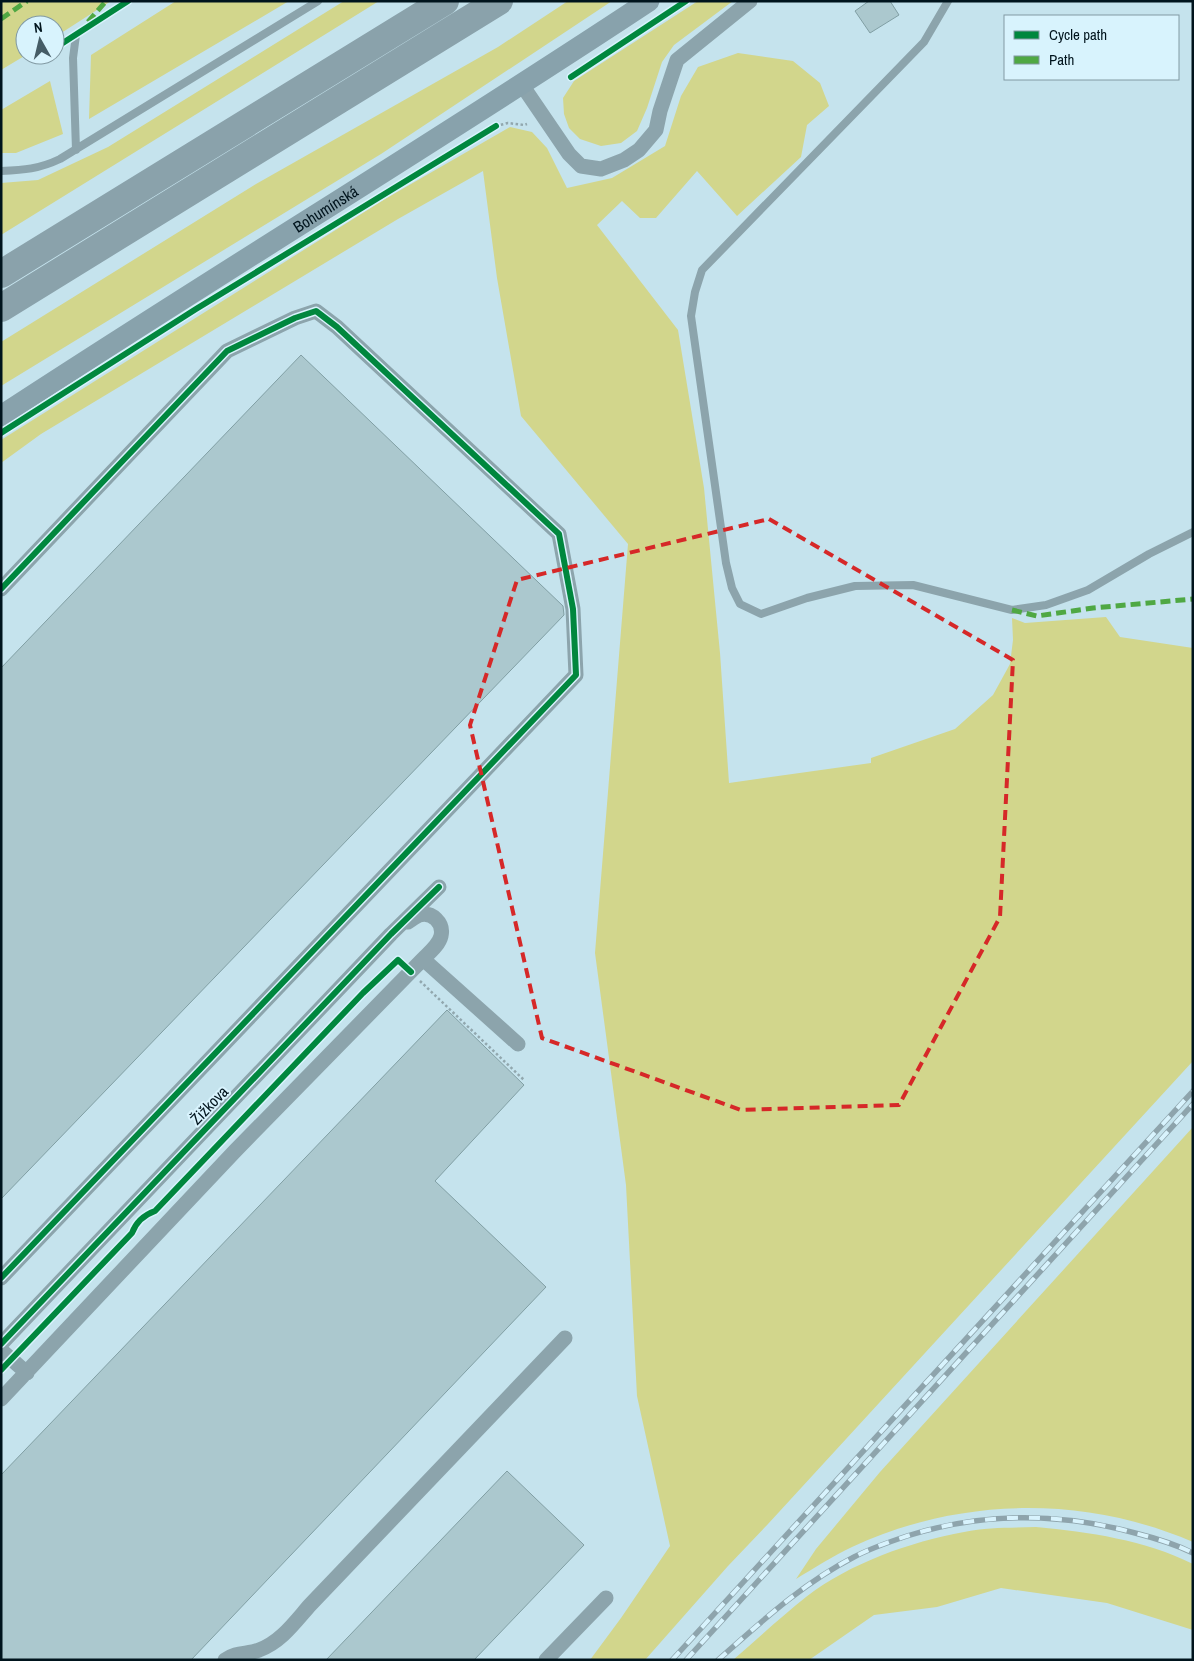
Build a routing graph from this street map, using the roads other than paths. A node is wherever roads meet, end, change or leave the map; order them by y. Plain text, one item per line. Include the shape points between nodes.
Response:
1 (318, 1) edge
2 (445, 1) edge
3 (499, 1) edge
4 (649, 1) edge
5 (750, 1) edge
6 (948, 1) edge
7 (76, 35) dead end
8 (522, 84) junction
9 (76, 150) junction
10 (1, 171) edge
11 (1, 274) edge
12 (1, 308) edge
13 (1, 416) edge
14 (1193, 532) edge
15 (1, 589) edge
16 (439, 887) dead end
17 (391, 934) junction
18 (423, 959) junction
19 (518, 1044) dead end
20 (1, 1278) edge
21 (565, 1338) dead end
22 (1, 1344) edge
23 (1, 1350) edge
24 (27, 1373) junction
25 (1, 1399) edge
26 (606, 1598) dead end
27 (225, 1660) edge
28 (546, 1660) edge

1 - 9 lane
2 - 11 highway
3 - 12 highway
4 - 8 main road, Bohumínská
5 - 8 street via 677,60 656,130 639,150 601,169 582,166 569,154
6 - 14 lane via 924,42 702,270 691,316 732,588 740,604 761,614 855,586 904,585 1012,610 1046,605 1088,590
7 - 9 lane via 73,58
8 - 13 main road, Bohumínská
9 - 10 lane via 45,166
15 - 20 street via 227,351 316,311 559,534 573,609 576,675
16 - 17 street, Žižkova
17 - 18 street via 421,915 436,918 441,936
17 - 22 street, Žižkova
18 - 19 street
18 - 24 street via 235,1151
21 - 27 street via 281,1638 258,1651 232,1654
23 - 24 street
24 - 25 street
26 - 28 street

